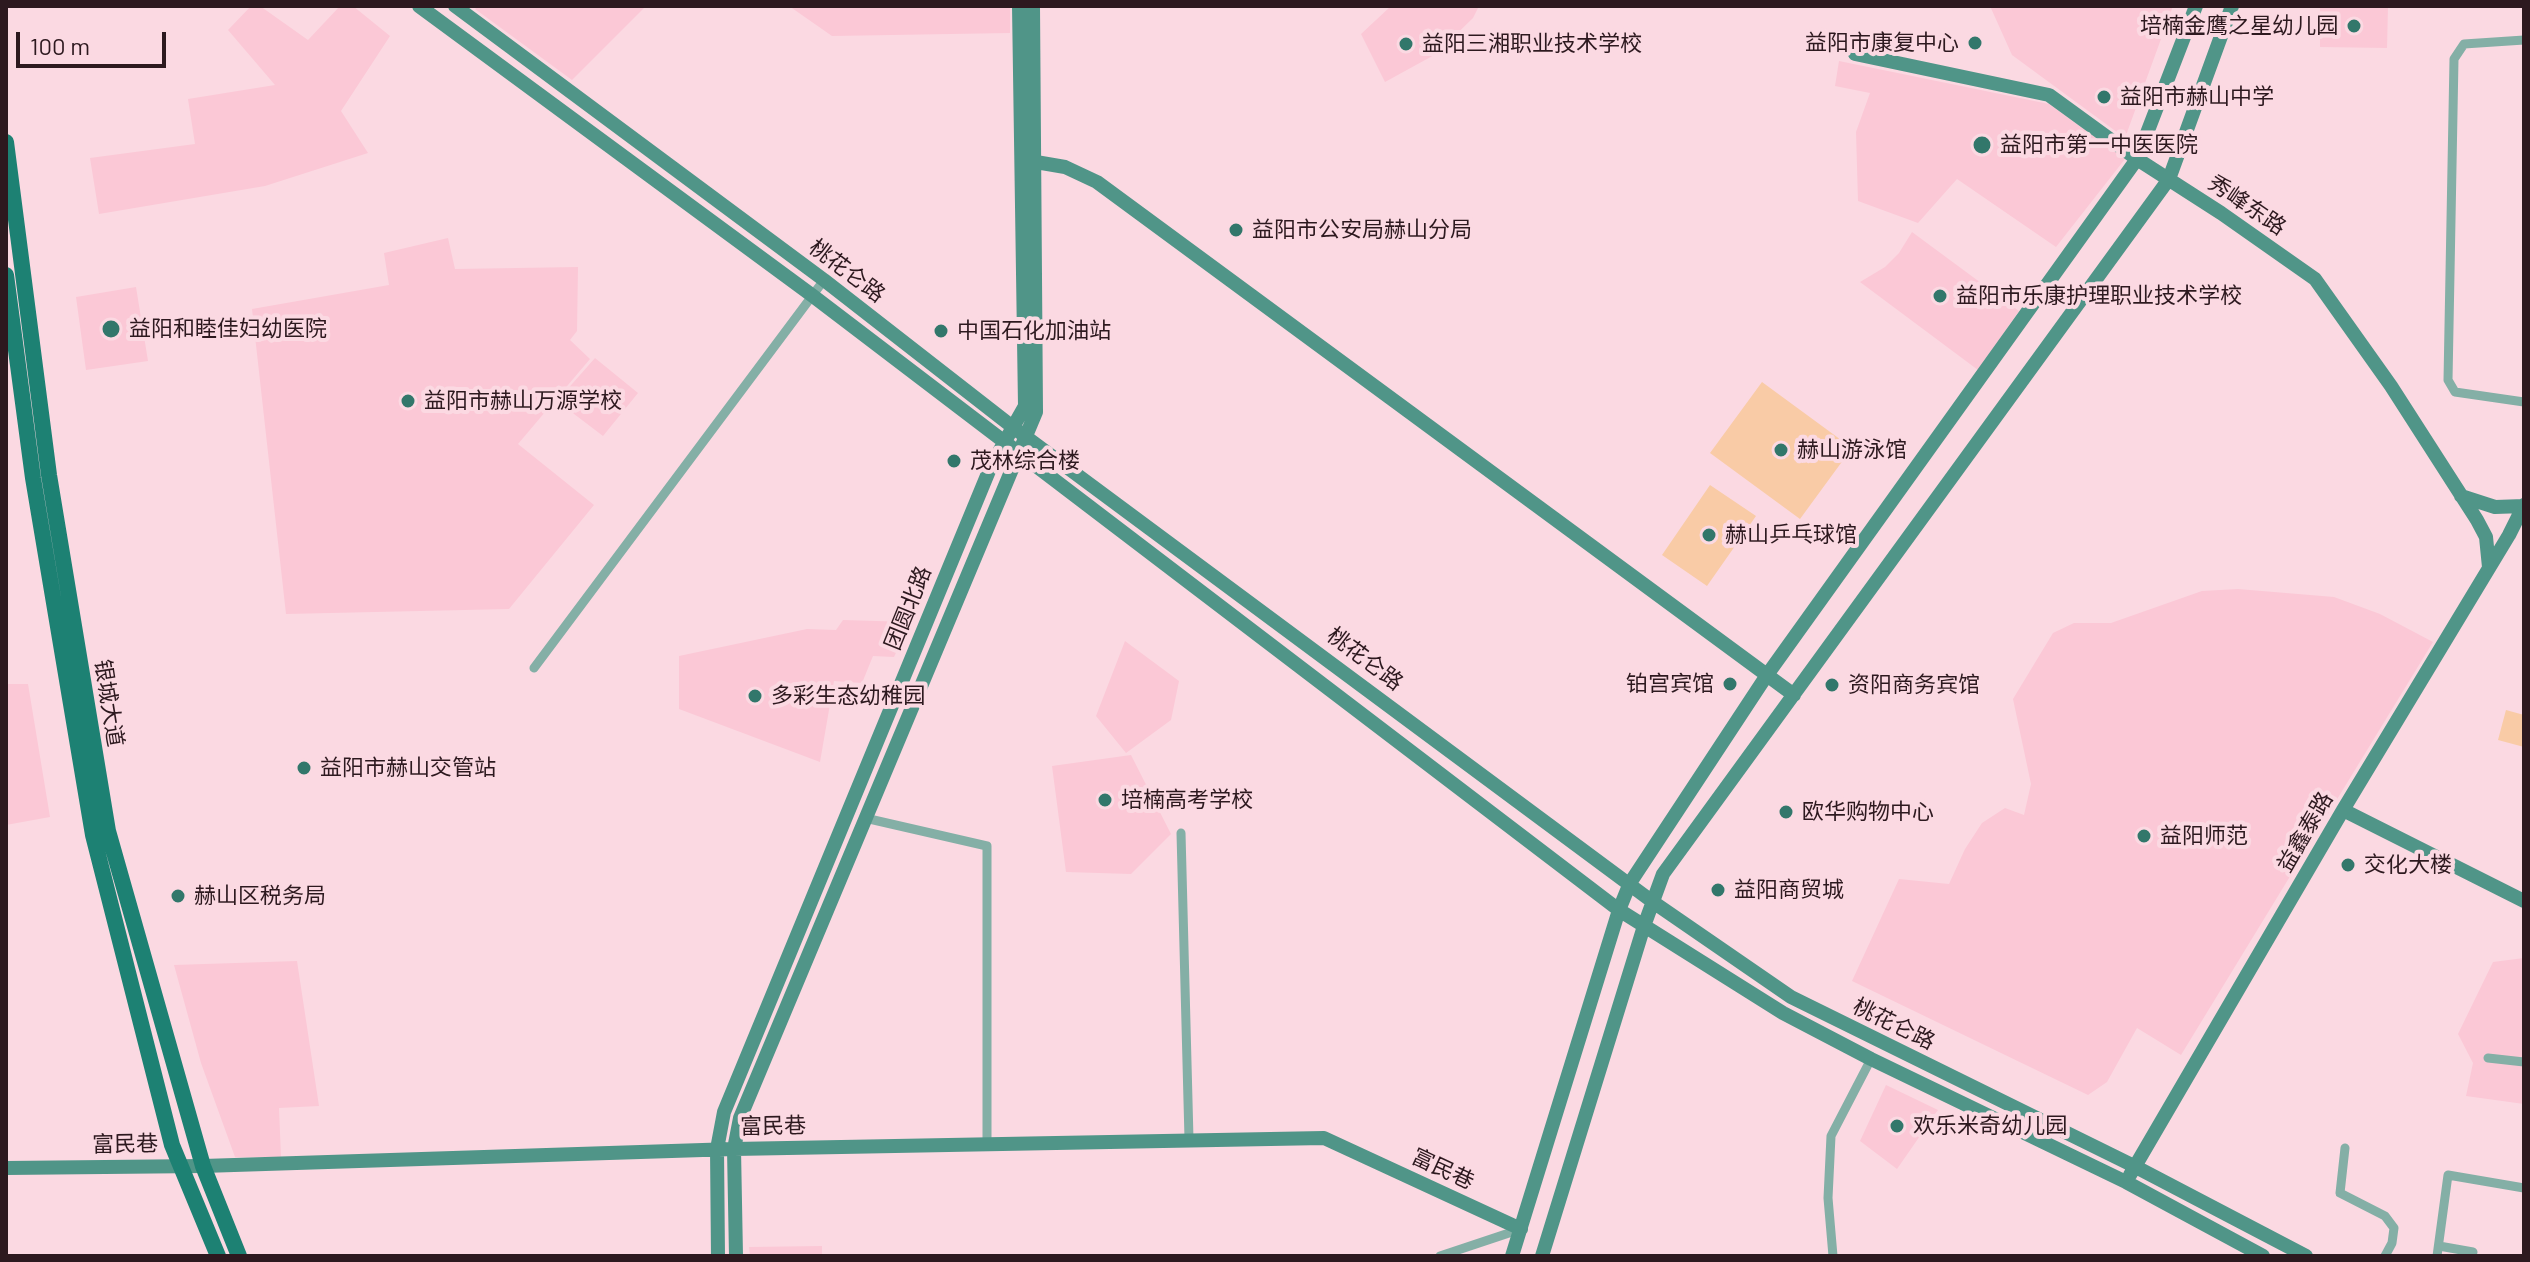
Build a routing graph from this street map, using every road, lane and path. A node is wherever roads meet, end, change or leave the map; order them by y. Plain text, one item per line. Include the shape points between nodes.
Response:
1 (419, 6) edge
2 (455, 6) edge
3 (1019, 6) edge
4 (1033, 6) edge
5 (2196, 6) edge
6 (2232, 6) edge
7 (2524, 40) edge
8 (1855, 54) dead end
9 (6, 142) edge
10 (2137, 159) junction
11 (1029, 161) junction
12 (2169, 179) junction
13 (6, 275) edge
14 (824, 280) junction
15 (813, 296) junction
16 (2524, 402) edge
17 (1014, 428) junction
18 (1028, 437) junction
19 (1003, 443) junction
20 (1018, 452) junction
21 (2461, 496) junction
22 (2524, 505) edge
23 (2489, 567) junction
24 (534, 668) dead end
25 (1767, 675) junction
26 (1794, 695) junction
27 (2343, 810) junction
28 (865, 818) junction
29 (1181, 833) dead end
30 (1630, 883) junction
31 (2524, 901) edge
32 (1653, 902) junction
33 (1619, 910) junction
34 (1644, 926) junction
35 (2488, 1058) dead end
36 (1871, 1059) junction
37 (2524, 1062) edge
38 (1189, 1139) junction
39 (987, 1144) junction
40 (2345, 1148) dead end
41 (717, 1149) junction
42 (734, 1149) junction
43 (180, 1165) junction
44 (203, 1166) junction
45 (2134, 1166) junction
46 (6, 1168) edge
47 (2126, 1182) junction
48 (2524, 1188) edge
49 (1521, 1229) junction
50 (2438, 1251) edge
51 (218, 1256) edge
52 (239, 1256) edge
53 (718, 1256) edge
54 (736, 1256) edge
55 (1440, 1256) edge
56 (1512, 1256) edge
57 (1542, 1256) edge
58 (1833, 1256) edge
59 (2263, 1256) edge
60 (2306, 1256) edge
61 (2385, 1256) edge
62 (2472, 1256) edge

1 - 15 main road, 桃花仑路
2 - 14 main road, 桃花仑路
3 - 11 main road, 团圆北路
4 - 11 main road, 团圆北路
5 - 10 main road
6 - 12 main road
7 - 16 street via 2464,44 2454,59 2448,380 2455,392
8 - 10 main road, 秀峰东路 via 2049,95
9 - 44 main road, 银城大道 via 49,475 108,831
10 - 12 main road, 秀峰东路
10 - 25 main road
11 - 17 main road, 团圆北路 via 1025,406
11 - 18 main road, 团圆北路 via 1036,412
11 - 25 main road via 1065,167 1097,182
12 - 21 main road, 秀峰东路 via 2315,279
12 - 26 main road
13 - 43 main road, 银城大道 via 33,478 93,835
14 - 15 street
14 - 17 main road, 桃花仑路
15 - 19 main road, 桃花仑路
15 - 24 street
17 - 18 main road, 桃花仑路
17 - 19 main road, 团圆北路
18 - 20 main road, 团圆北路
18 - 30 main road, 桃花仑路
19 - 20 main road, 桃花仑路
19 - 41 main road, 团圆北路 via 730,1097
20 - 28 main road, 团圆北路
20 - 33 main road, 桃花仑路
21 - 22 main road via 2495,507
21 - 23 main road, 秀峰东路 via 2486,537
22 - 23 main road, 益鑫泰路
23 - 27 main road, 益鑫泰路
25 - 26 main road
25 - 30 main road
26 - 32 main road via 1663,874
27 - 31 main road
27 - 45 main road, 益鑫泰路
28 - 39 street via 987,846
28 - 42 main road, 团圆北路 via 740,1118
29 - 38 street
30 - 32 main road, 桃花仑路
30 - 33 main road
32 - 34 main road
32 - 45 main road, 桃花仑路 via 1791,997
33 - 34 main road, 桃花仑路
33 - 49 main road
34 - 36 main road, 桃花仑路 via 1783,1013
34 - 57 main road
35 - 37 street
36 - 47 main road, 桃花仑路
36 - 58 street via 1831,1136 1828,1198
38 - 39 main road, 富民巷
38 - 49 main road, 富民巷 via 1324,1138
39 - 42 main road, 富民巷
40 - 61 street via 2340,1193 2385,1216 2394,1228
41 - 42 main road, 富民巷
41 - 44 main road, 富民巷
41 - 53 main road, 团圆北路
42 - 54 main road, 团圆北路
43 - 44 main road, 富民巷
43 - 46 main road, 富民巷
43 - 51 main road, 银城大道
44 - 52 main road, 银城大道
45 - 47 main road, 益鑫泰路
45 - 60 main road, 桃花仑路
47 - 59 main road, 桃花仑路
48 - 50 street via 2448,1175
49 - 55 street
49 - 56 main road
50 - 62 street via 2473,1252

